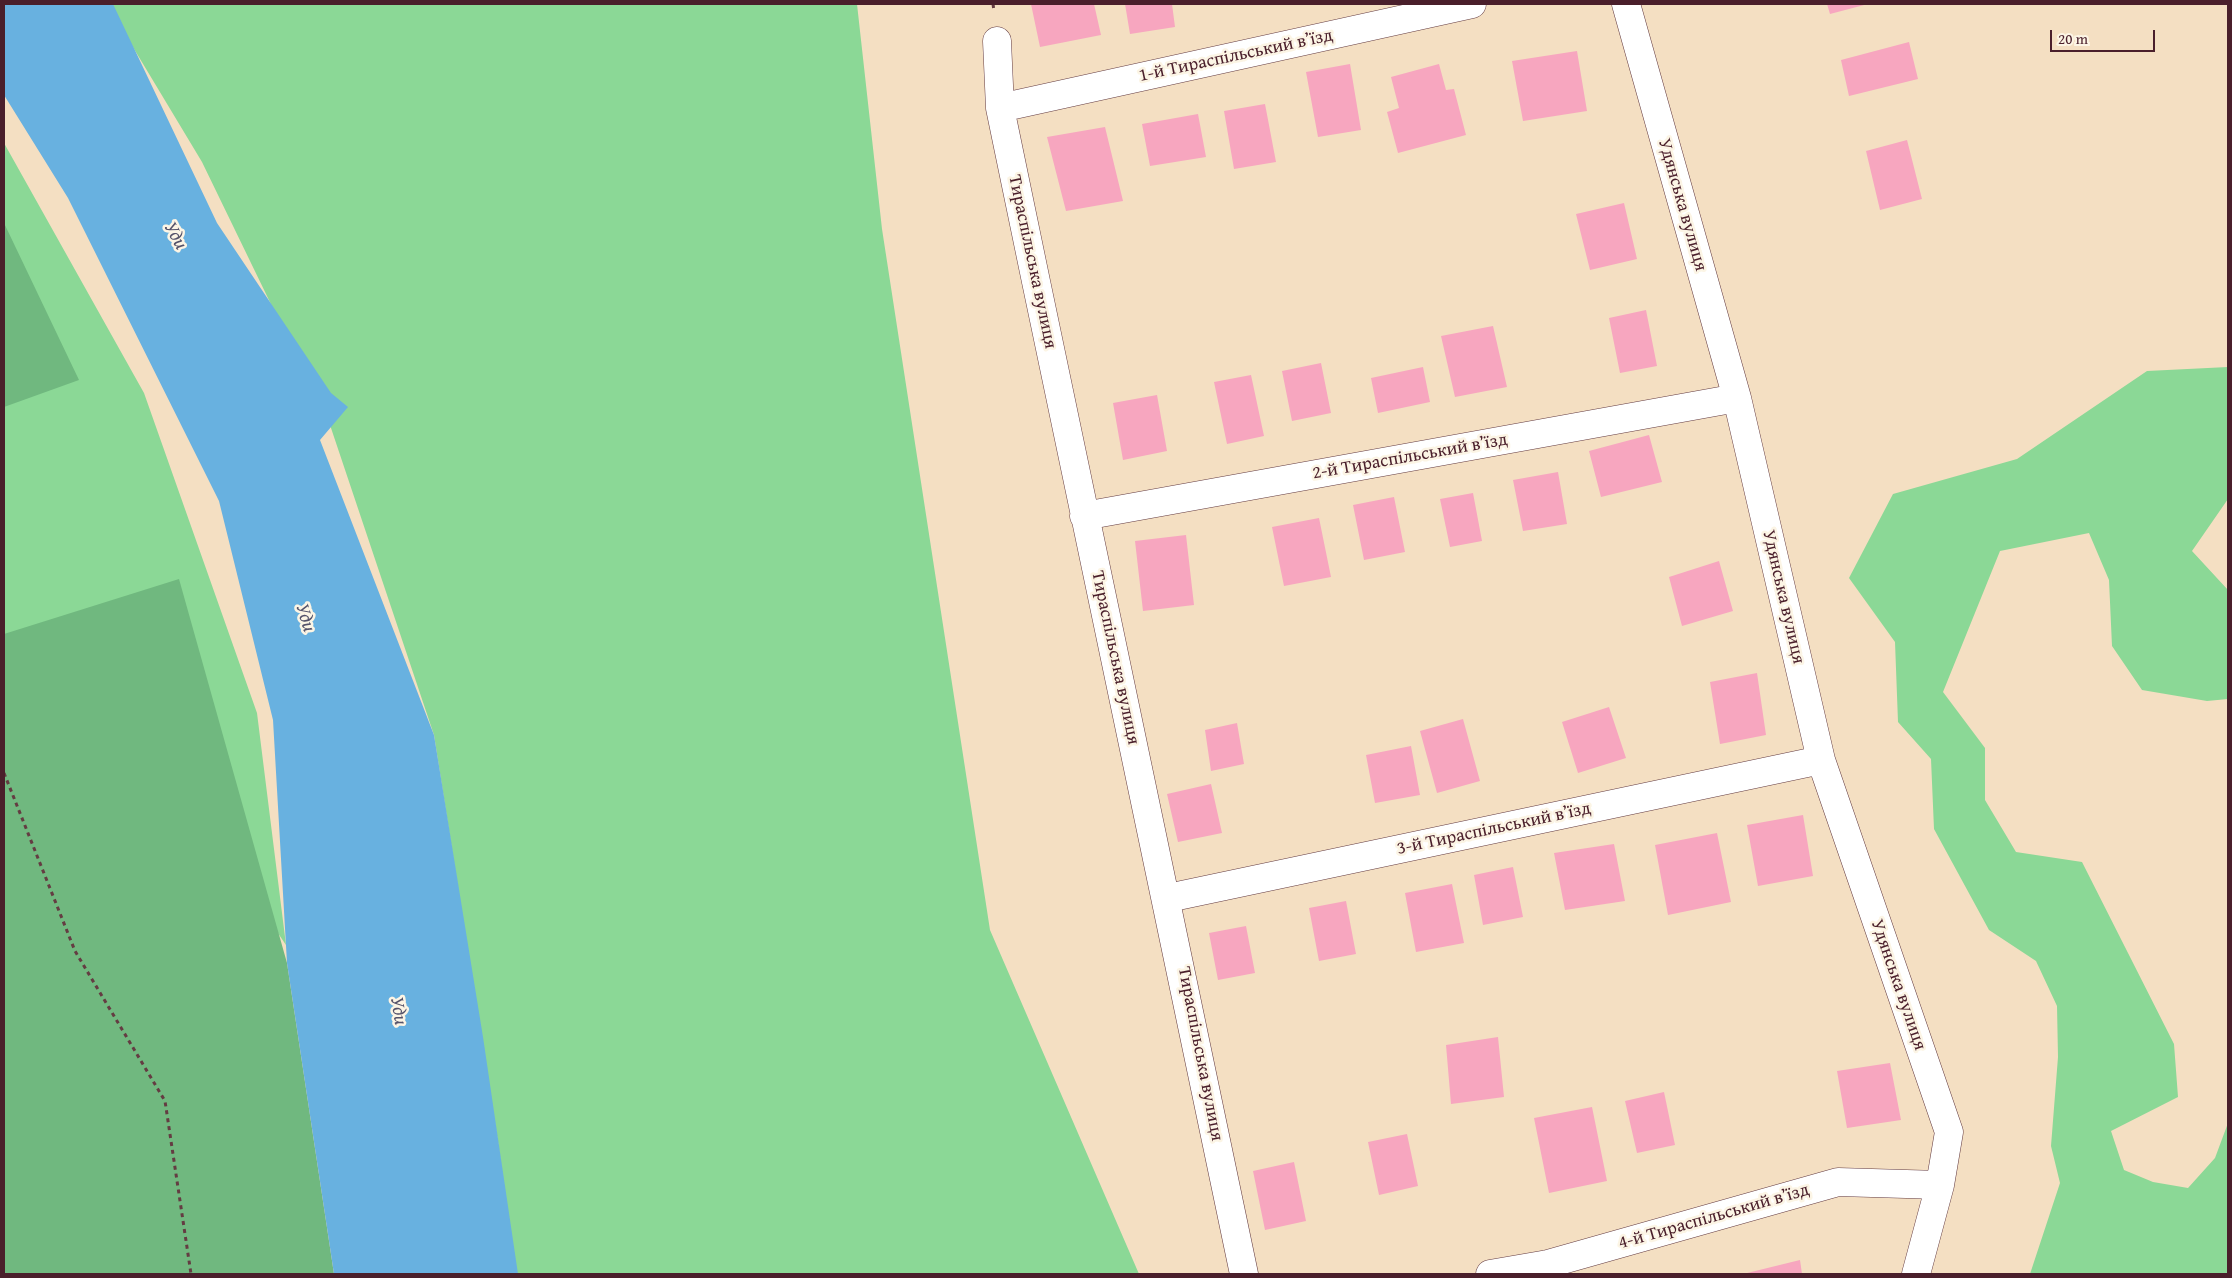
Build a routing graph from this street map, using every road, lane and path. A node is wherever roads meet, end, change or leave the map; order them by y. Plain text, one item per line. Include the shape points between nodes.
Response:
1 (1472, 4) edge
2 (1626, 4) edge
3 (997, 41) dead end
4 (1000, 108) junction
5 (1737, 398) junction
6 (1084, 516) junction
7 (1821, 760) junction
8 (4, 773) edge
9 (1168, 898) junction
10 (1940, 1185) junction
11 (192, 1274) edge
12 (1244, 1274) edge
13 (1490, 1274) edge
14 (1916, 1274) edge

1 - 4 street, 1-й Тираспільський в’їзд
2 - 5 street, Удянська вулиця
3 - 4 street, Тираспільська вулиця
4 - 6 street, Тираспільська вулиця
5 - 6 street, 2-й Тираспільський в’їзд
5 - 7 street, Удянська вулиця
6 - 9 street, Тираспільська вулиця
7 - 9 street, 3-й Тираспільський в’їзд
7 - 10 street, Удянська вулиця via 1949,1132
8 - 11 path via 75,952 165,1101
9 - 12 street, Тираспільська вулиця
10 - 13 street, 4-й Тираспільський в’їзд via 1838,1182 1548,1264
10 - 14 street

